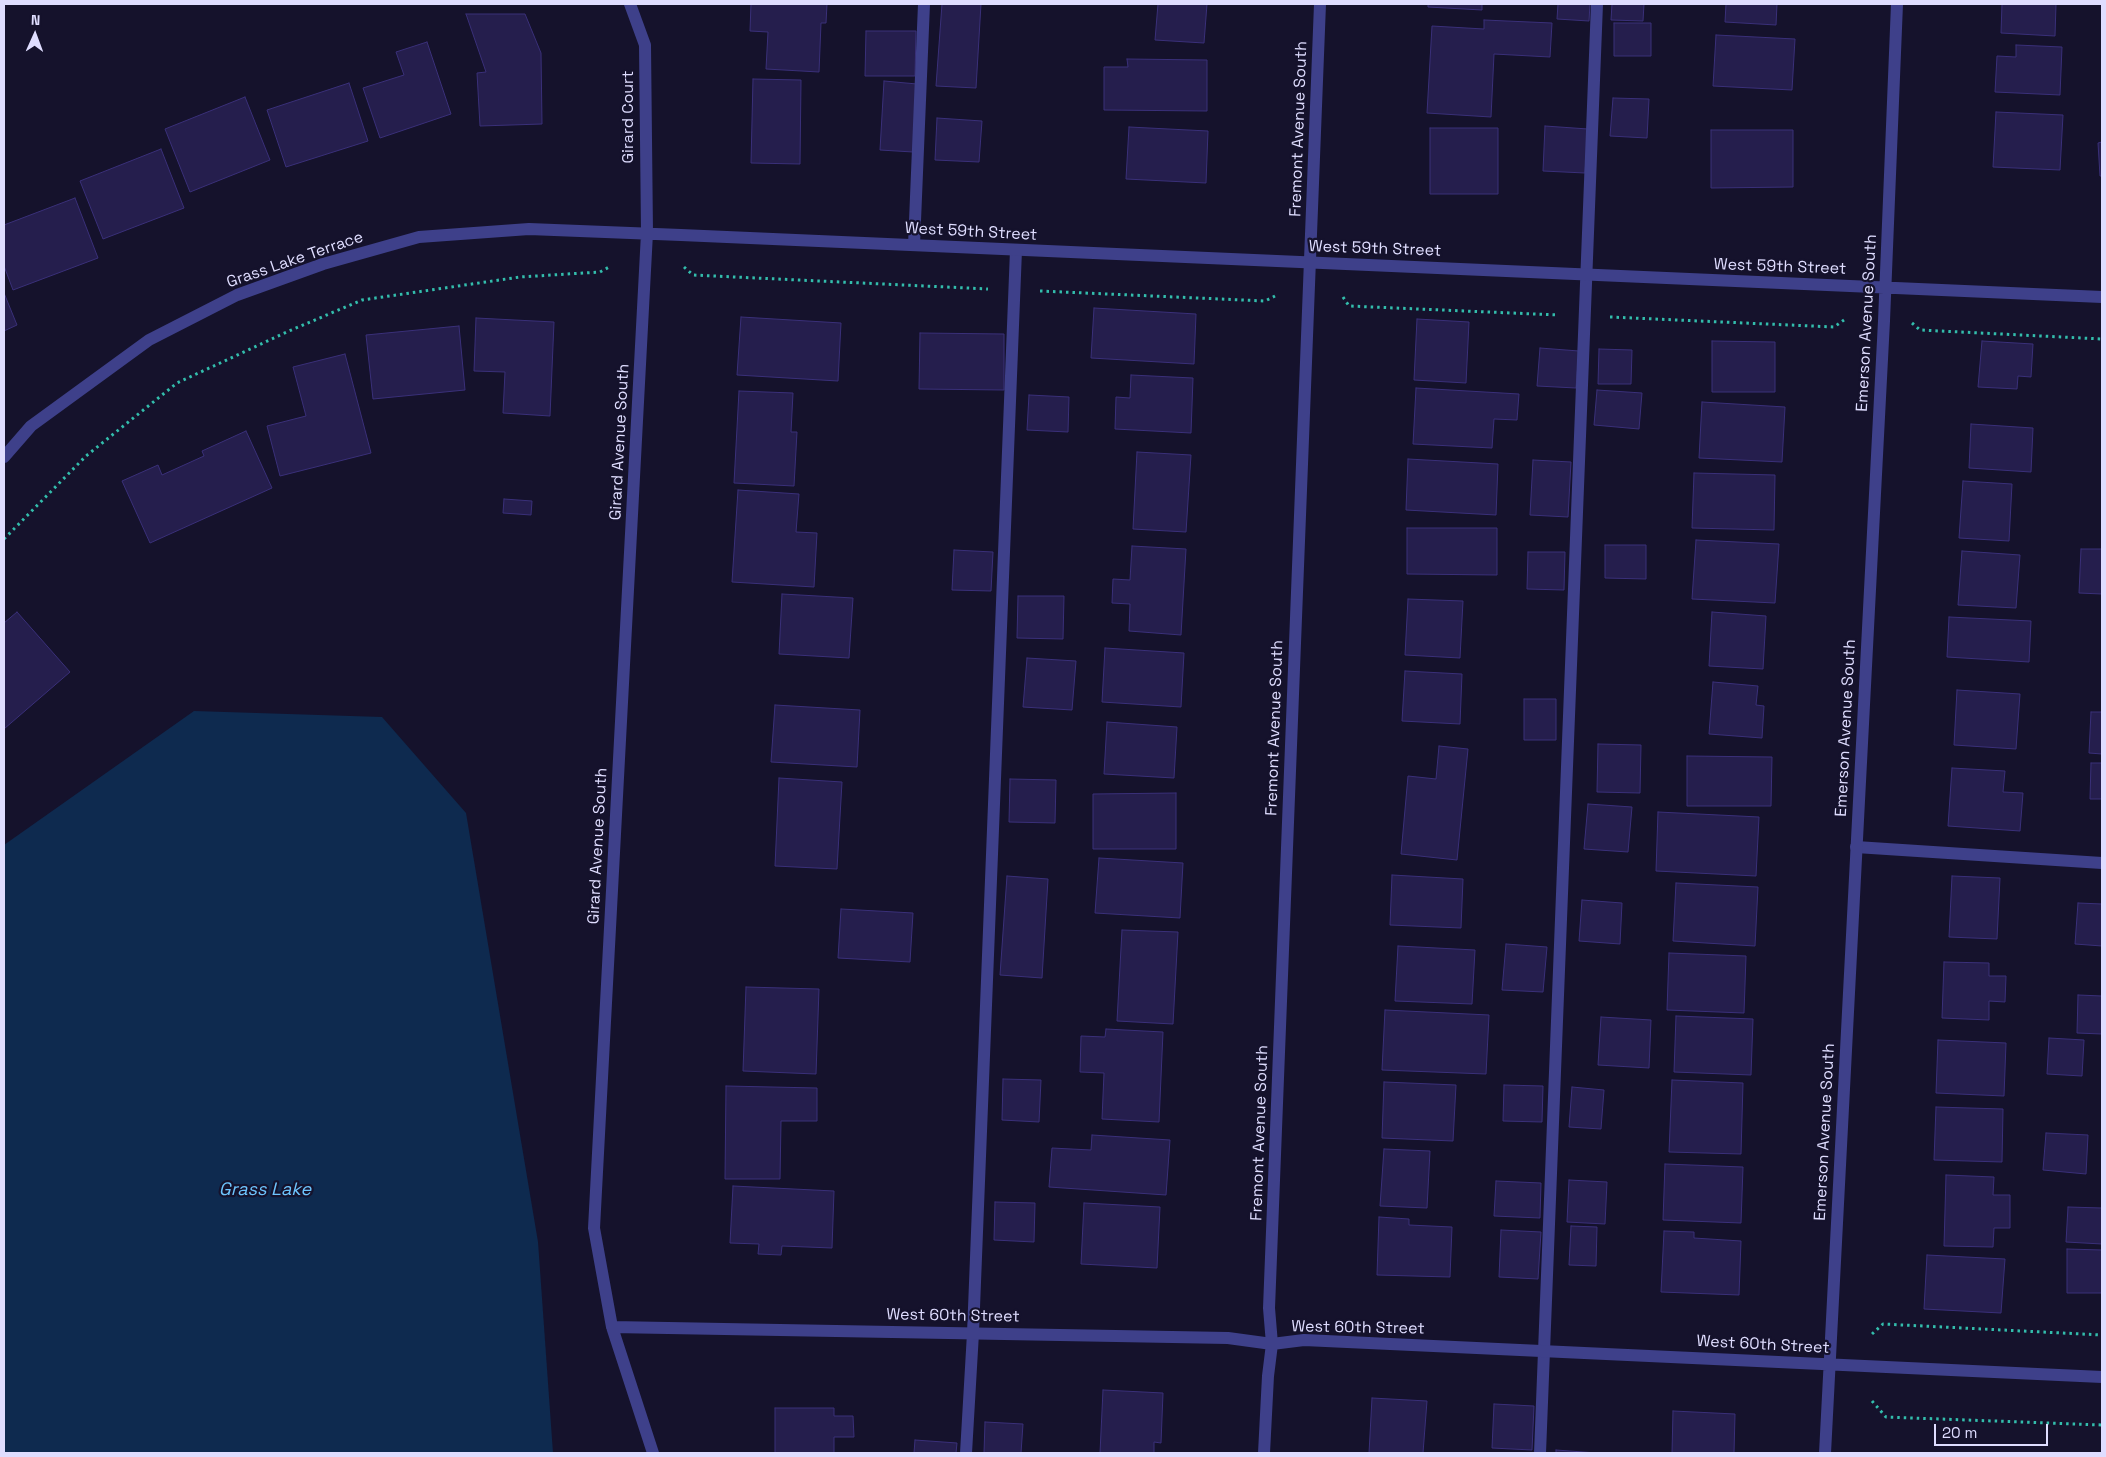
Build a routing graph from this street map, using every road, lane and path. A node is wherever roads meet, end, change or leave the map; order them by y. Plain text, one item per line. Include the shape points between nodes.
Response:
1 (630, 4) edge
2 (924, 4) edge
3 (1320, 4) edge
4 (1597, 4) edge
5 (1897, 4) edge
6 (647, 233) junction
7 (914, 245) junction
8 (1016, 250) junction
9 (1310, 263) junction
10 (611, 266) dead end
11 (684, 268) dead end
12 (1587, 275) junction
13 (1885, 288) junction
14 (1014, 290) junction
15 (1275, 296) dead end
16 (2102, 298) edge
17 (1912, 323) dead end
18 (2102, 339) edge
19 (4, 457) edge
20 (4, 539) edge
21 (1856, 848) junction
22 (2102, 863) edge
23 (612, 1327) junction
24 (973, 1333) junction
25 (1872, 1334) dead end
26 (2102, 1335) edge
27 (1272, 1344) junction
28 (1546, 1351) junction
29 (1829, 1364) junction
30 (2102, 1377) edge
31 (1872, 1401) dead end
32 (2102, 1425) edge
33 (653, 1453) edge
34 (966, 1453) edge
35 (1264, 1453) edge
36 (1540, 1453) edge
37 (1825, 1453) edge

1 - 6 street, Girard Court via 645,45
2 - 7 street
3 - 9 street, Fremont Avenue South
4 - 12 street
5 - 13 street, Emerson Avenue South
6 - 7 street, West 59th Street
6 - 19 street, Grass Lake Terrace via 529,229 420,237 323,264 237,295 149,340 30,426
6 - 23 street, Girard Avenue South via 594,1228
7 - 8 street, West 59th Street
8 - 9 street, West 59th Street
8 - 14 street
9 - 12 street, West 59th Street
9 - 27 street, Fremont Avenue South via 1269,1308
10 - 20 path via 600,272 520,277 362,300 289,331 177,383 86,456
11 - 14 path via 693,275
12 - 13 street, West 59th Street
12 - 28 street
13 - 16 street, West 59th Street
13 - 21 street, Emerson Avenue South
14 - 15 path via 1265,301
14 - 24 street
17 - 18 path via 1920,330
21 - 22 street
21 - 29 street, Emerson Avenue South
23 - 24 street, West 60th Street
23 - 33 street, Girard Avenue South
24 - 27 street, West 60th Street via 1228,1338
24 - 34 street
25 - 26 path via 1883,1324
27 - 28 street, West 60th Street via 1304,1340
27 - 35 street, Fremont Avenue South
28 - 29 street, West 60th Street
28 - 36 street
29 - 30 street, West 60th Street
29 - 37 street, Emerson Avenue South
31 - 32 path via 1886,1417

